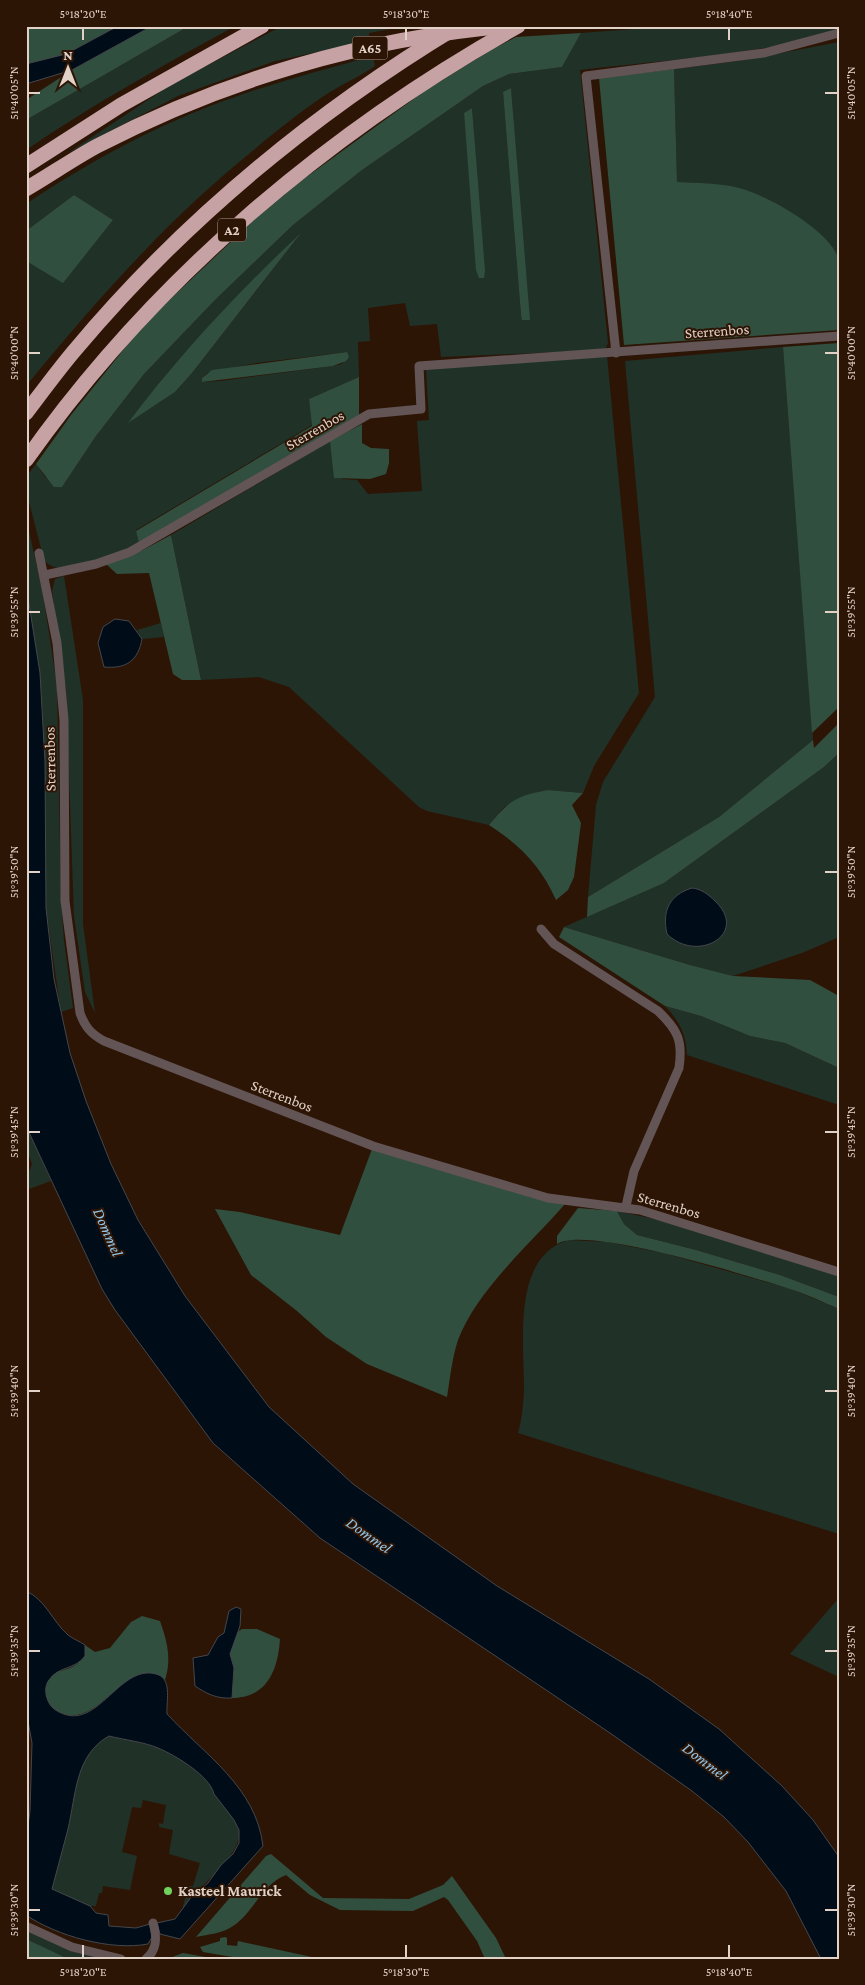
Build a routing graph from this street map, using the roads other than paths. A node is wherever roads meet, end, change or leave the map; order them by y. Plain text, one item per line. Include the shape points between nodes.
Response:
1 (262, 26) edge
2 (458, 26) edge
3 (508, 26) edge
4 (518, 26) edge
5 (839, 33) edge
6 (26, 166) edge
7 (26, 189) edge
8 (839, 336) edge
9 (616, 353) junction
10 (26, 413) edge
11 (28, 458) edge
12 (39, 553) dead end
13 (45, 575) junction
14 (541, 929) dead end
15 (626, 1206) junction
16 (839, 1272) edge
17 (153, 1923) dead end
18 (26, 1926) edge
19 (121, 1959) edge
20 (146, 1959) edge
21 (155, 1959) edge
22 (158, 1959) edge

1 - 6 highway via 121,105
2 - 10 highway, A2 via 324,116 205,214 74,350
3 - 7 highway, A65 via 420,38 357,51 236,85 128,131
4 - 11 highway, A2 via 409,92 345,138 228,234 98,369
5 - 9 street via 764,53 586,76
8 - 9 street, Sterrenbos
9 - 13 street, Sterrenbos via 419,366 421,409 369,414 130,552 96,564
12 - 13 street
13 - 15 street, Sterrenbos via 57,643 64,720 65,901 80,1013 92,1035 373,1146 548,1198
14 - 15 street via 554,944 658,1010 679,1037 682,1051 679,1068 634,1171
15 - 16 street, Sterrenbos
17 - 20 street via 156,1936 153,1951
18 - 19 street via 72,1947
21 - 22 street

